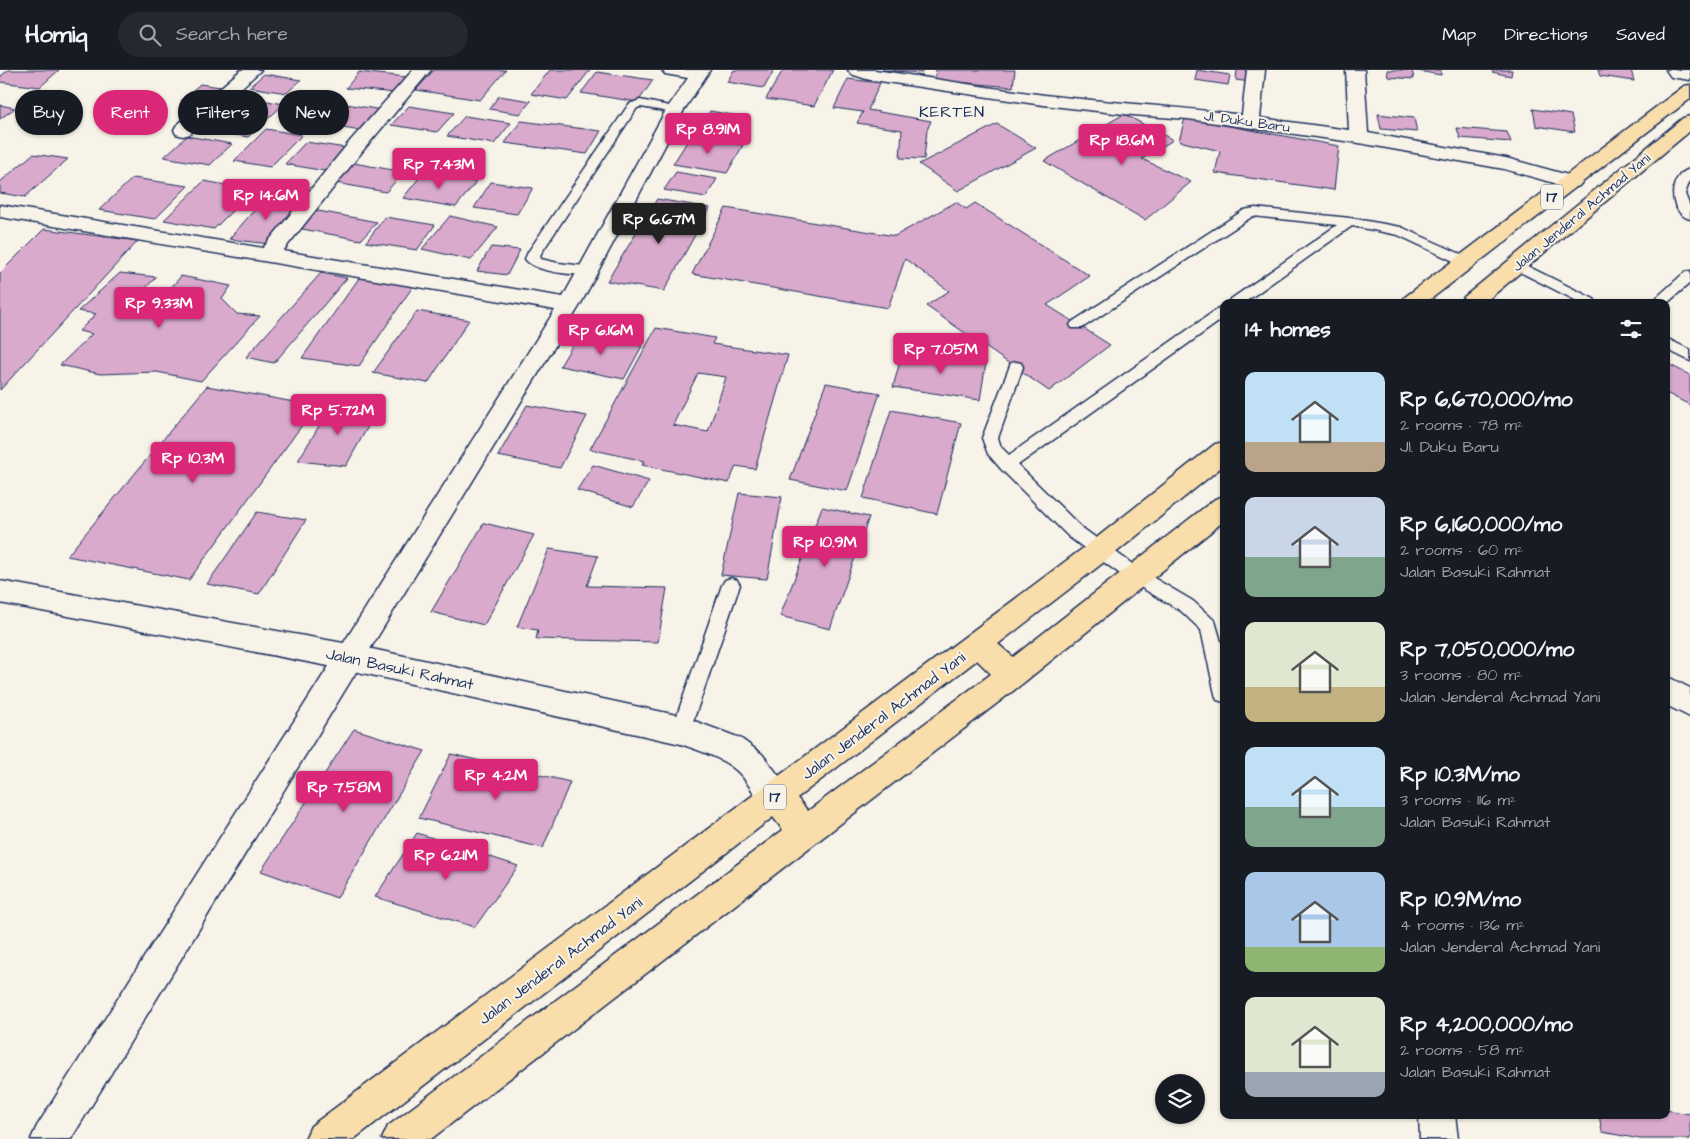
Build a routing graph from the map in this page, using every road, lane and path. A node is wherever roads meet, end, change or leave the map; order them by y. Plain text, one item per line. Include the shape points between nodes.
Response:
1 (252, 70) edge
2 (422, 70) edge
3 (670, 70) edge
4 (857, 70) edge
5 (1256, 70) edge
6 (1355, 70) edge
7 (700, 72) edge
8 (229, 90) edge
9 (1690, 90) edge
10 (675, 110) junction
11 (1250, 122) junction
12 (1690, 122) edge
13 (1359, 137) junction
14 (1690, 173) edge
15 (1572, 182) junction
16 (0, 211) edge
17 (1690, 215) edge
18 (1350, 222) junction
19 (269, 254) junction
20 (1467, 262) junction
21 (1517, 265) junction
22 (588, 270) junction
23 (1690, 275) edge
24 (1240, 299) edge
25 (1417, 299) edge
26 (1476, 299) edge
27 (1583, 299) edge
28 (1663, 299) edge
29 (569, 305) junction
30 (1220, 314) edge
31 (1077, 325) dead end
32 (1670, 345) edge
33 (1690, 356) edge
34 (1016, 367) dead end
35 (1220, 454) edge
36 (1008, 465) junction
37 (1220, 509) edge
38 (1099, 551) junction
39 (1136, 576) junction
40 (731, 585) dead end
41 (0, 592) edge
42 (978, 643) junction
43 (349, 657) junction
44 (1012, 675) junction
45 (1220, 676) edge
46 (1670, 692) edge
47 (1690, 704) edge
48 (690, 733) junction
49 (776, 796) junction
50 (805, 832) junction
51 (1438, 1119) edge
52 (50, 1139) edge
53 (324, 1139) edge
54 (401, 1139) edge
55 (1439, 1139) edge

1 - 8 street
2 - 19 street
3 - 7 street
4 - 11 street, Jl. Duku Baru via 1036,100 1188,113
5 - 11 street
6 - 13 street
7 - 10 street
9 - 15 highway, Jalan Jenderal Achmad Yani / 17
10 - 22 street
10 - 22 lane via 640,103 633,106 532,259 549,266
11 - 13 street, Jl. Duku Baru
12 - 21 highway, Jalan Jenderal Achmad Yani / 17
13 - 15 street, Jl. Duku Baru via 1518,167
14 - 17 lane via 1678,188 1678,201
15 - 20 highway, Jalan Jenderal Achmad Yani / 17
16 - 19 street
18 - 20 lane via 1402,231
18 - 24 lane
18 - 31 lane via 1249,213
19 - 29 street
20 - 25 highway, Jalan Jenderal Achmad Yani / 17
21 - 26 highway, Jalan Jenderal Achmad Yani / 17
21 - 27 lane
22 - 29 street
23 - 28 lane
29 - 43 street
30 - 36 lane
32 - 33 lane
34 - 36 lane via 990,438 994,450
35 - 38 highway, Jalan Jenderal Achmad Yani / 17
36 - 38 lane via 1075,532
37 - 39 highway
38 - 39 lane
38 - 42 highway, Jalan Jenderal Achmad Yani / 17
39 - 44 highway
39 - 45 lane via 1187,606 1209,626
40 - 48 lane
41 - 43 street, Jalan Basuki Rahmat
42 - 44 highway
42 - 49 highway, Jalan Jenderal Achmad Yani / 17
43 - 48 street, Jalan Basuki Rahmat
43 - 52 street
44 - 50 highway
46 - 47 street
48 - 49 street, Jalan Basuki Rahmat via 729,748 751,764
49 - 50 highway
49 - 53 highway, Jalan Jenderal Achmad Yani / 17
50 - 54 highway
51 - 55 street

